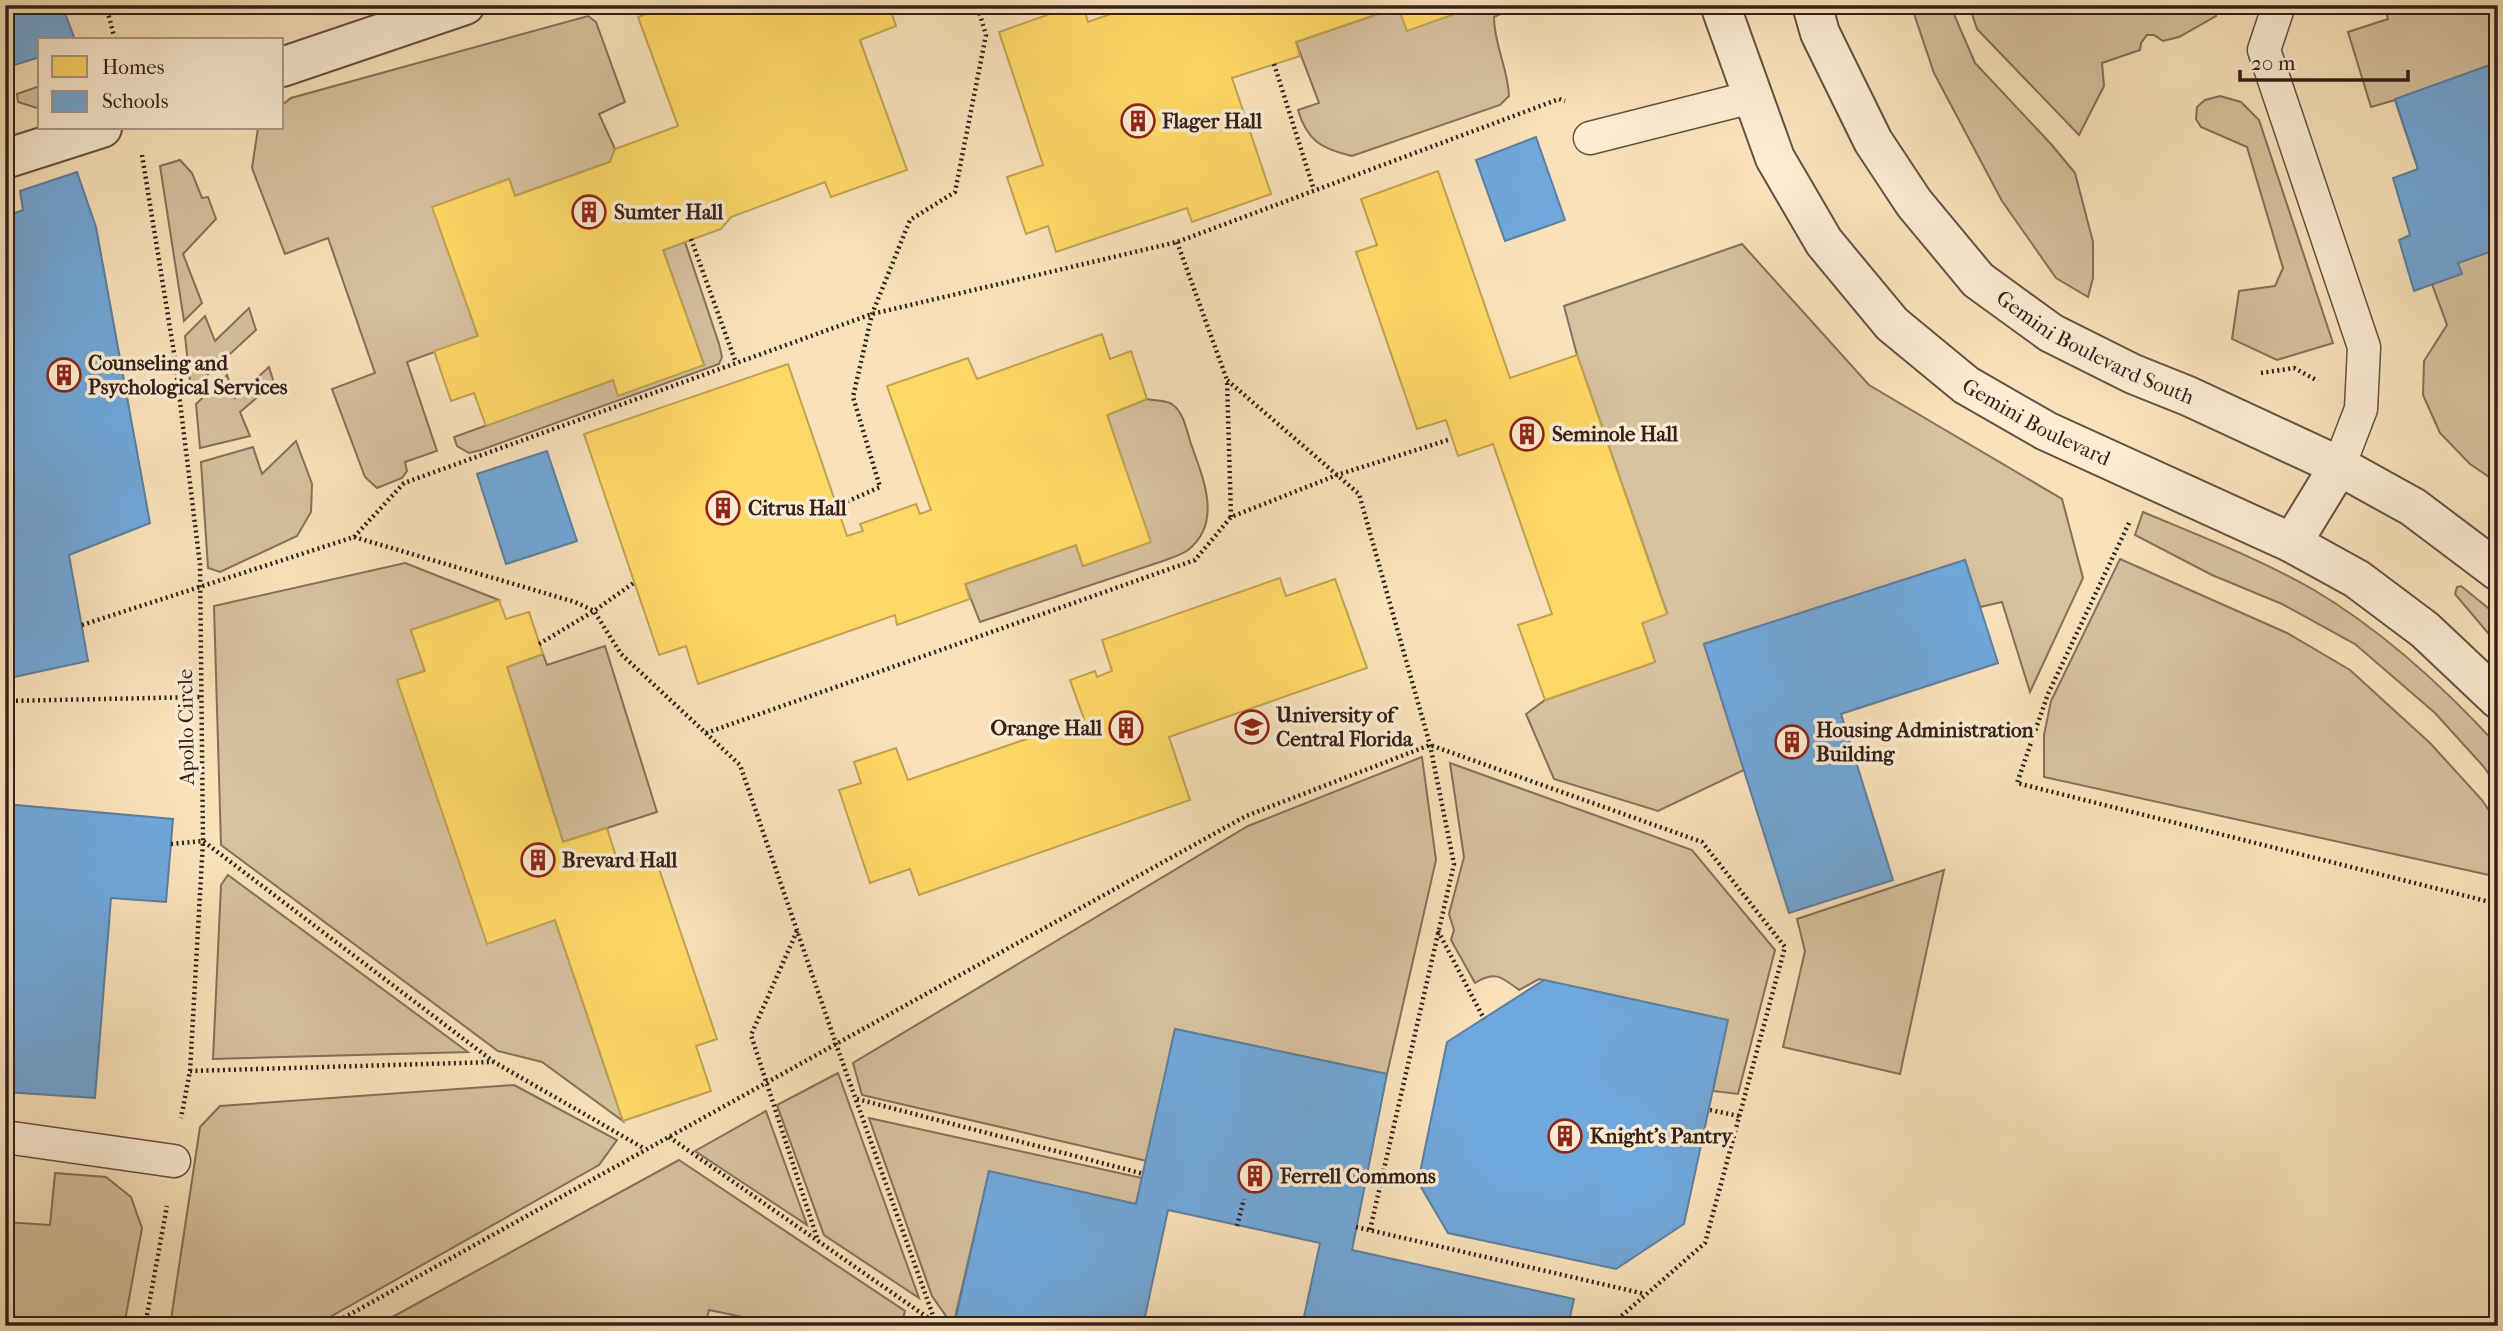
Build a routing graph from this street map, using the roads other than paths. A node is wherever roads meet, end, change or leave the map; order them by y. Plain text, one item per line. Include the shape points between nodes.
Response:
1 (466, 5) edge
2 (1720, 5) edge
3 (1812, 5) edge
4 (2279, 5) edge
5 (286, 66) edge
6 (1752, 97) junction
7 (96, 130) edge
8 (1590, 138) dead end
9 (5, 159) edge
10 (2339, 466) junction
11 (2292, 543) junction
12 (2498, 570) edge
13 (2498, 699) edge
14 (5, 1137) edge
15 (174, 1161) road end

1 - 5 street
2 - 6 street, Gemini Boulevard
3 - 10 street, Gemini Boulevard South via 1820,33 1873,141 1914,203 1978,280 2051,333
4 - 10 lane via 2264,50 2364,347 2361,409
6 - 8 lane
6 - 11 street, Gemini Boulevard via 1775,158 1824,242 1892,324 1966,385 2046,431
7 - 9 street
10 - 11 street
10 - 12 street, Gemini Boulevard South via 2413,507
11 - 13 street, Gemini Boulevard via 2357,579 2425,630
14 - 15 lane

